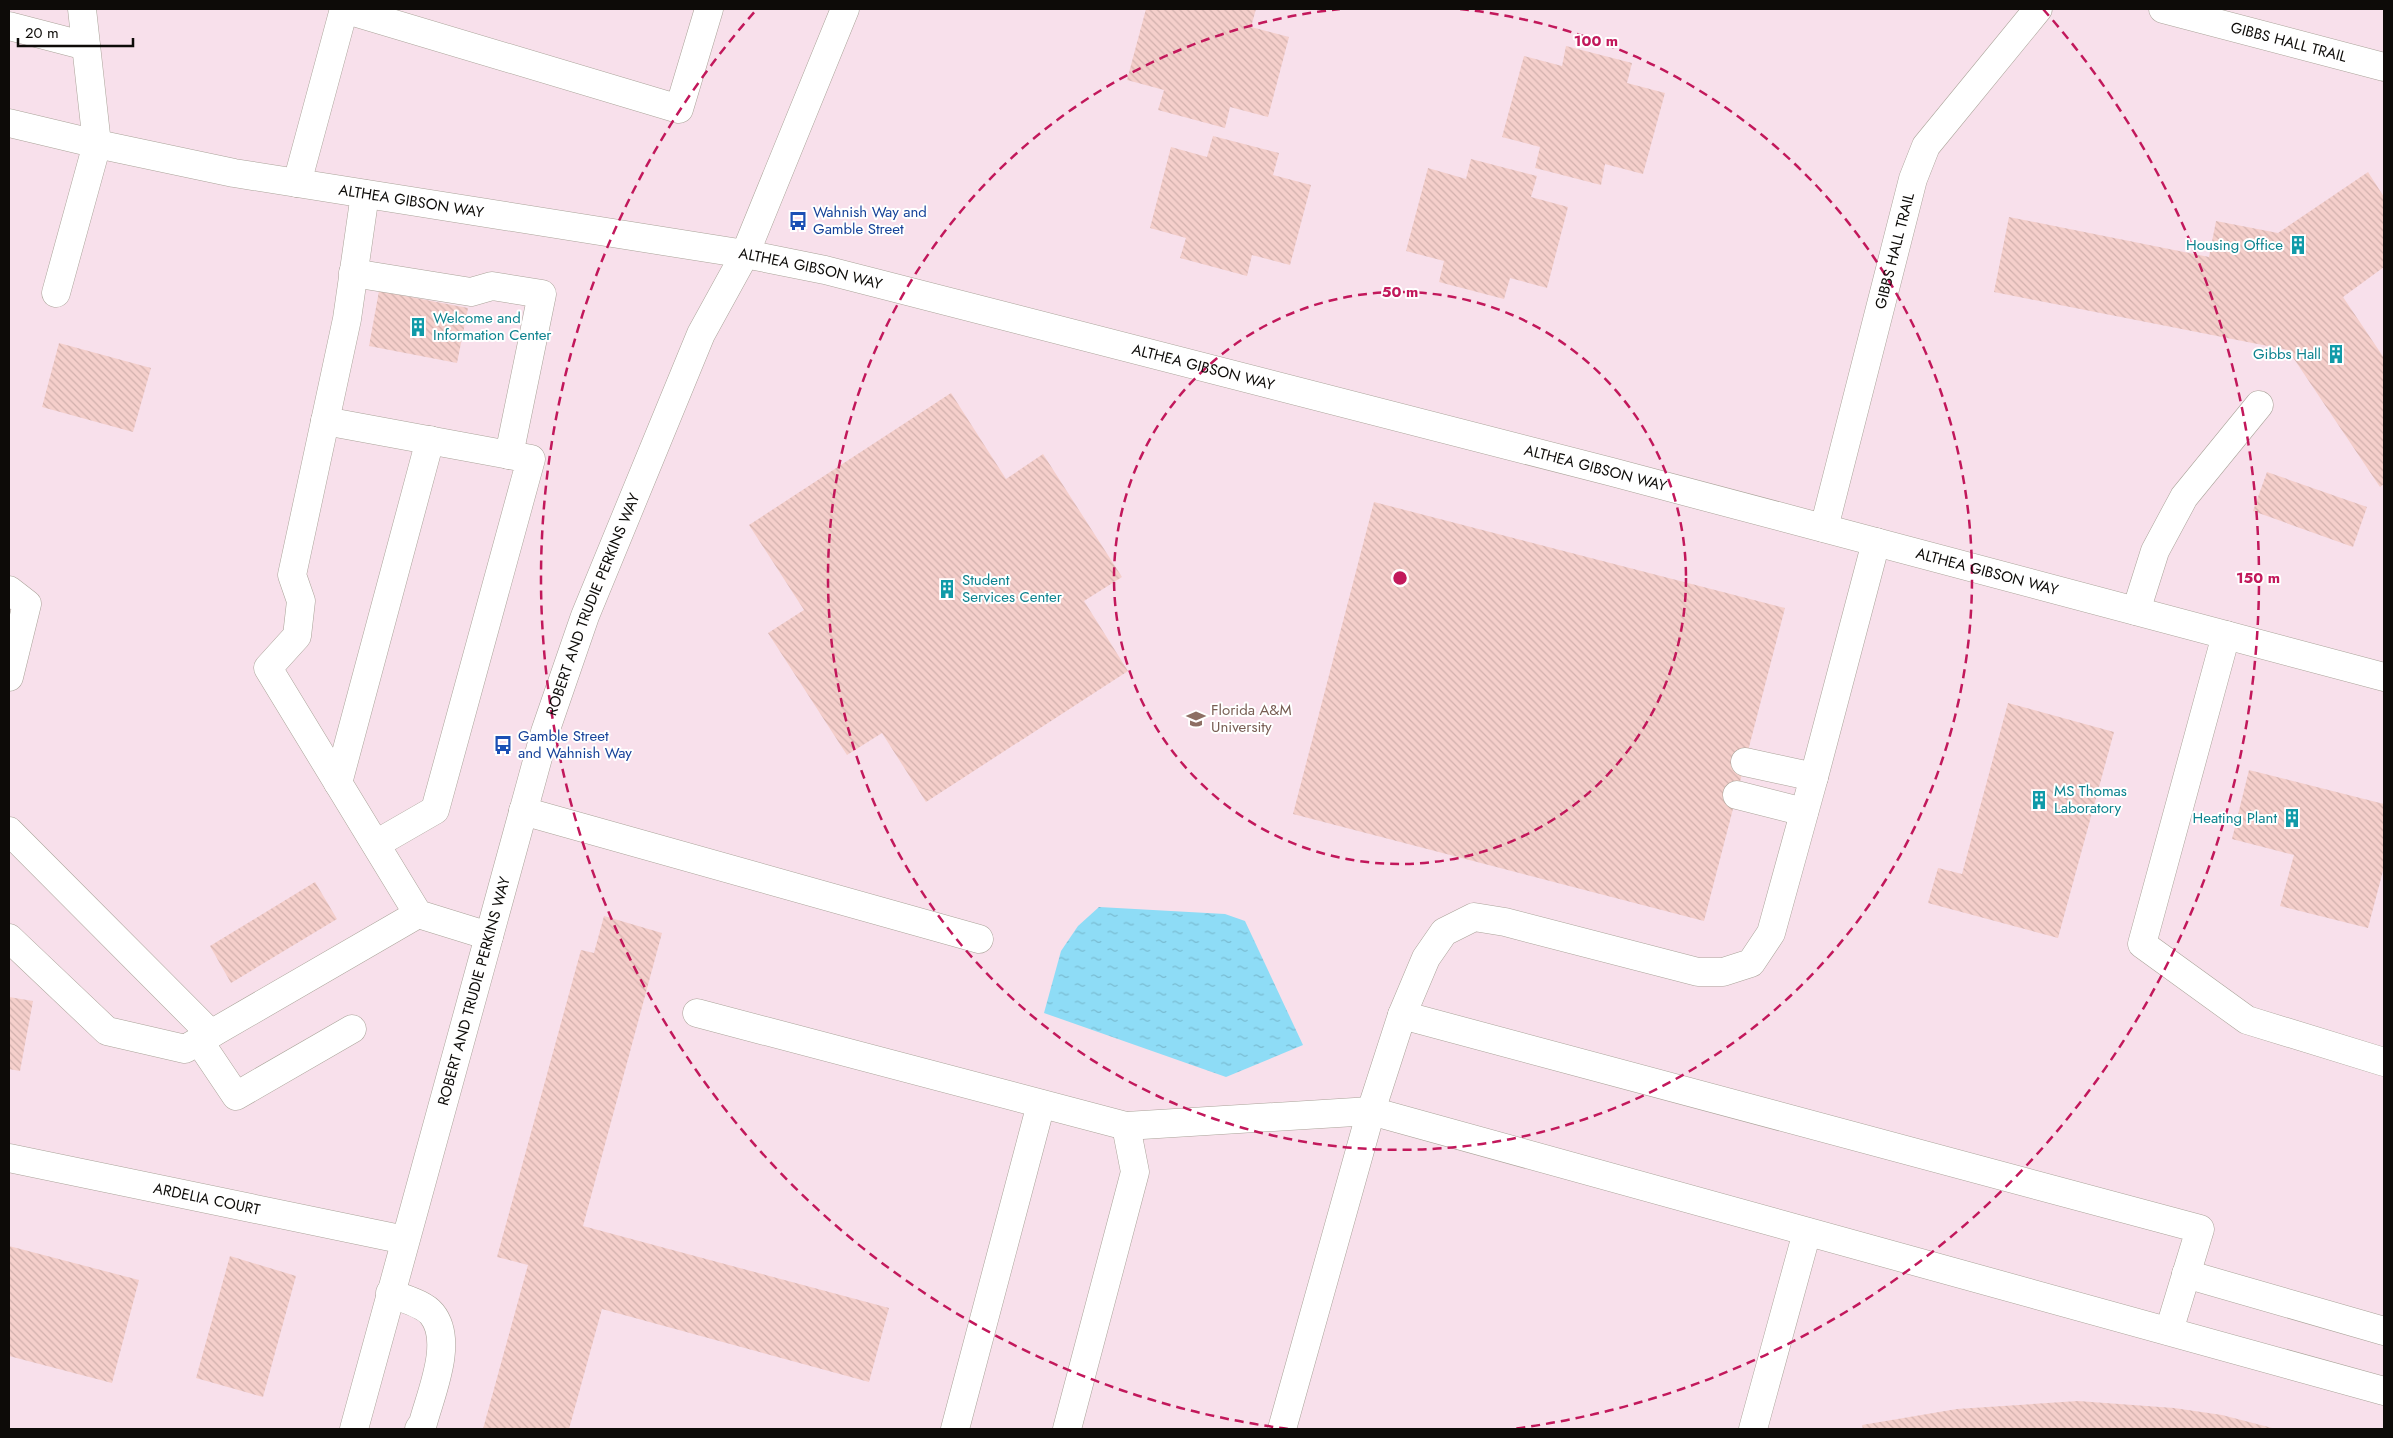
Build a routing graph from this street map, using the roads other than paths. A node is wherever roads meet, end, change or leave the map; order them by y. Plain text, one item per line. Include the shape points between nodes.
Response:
1 (82, 9) edge
2 (344, 9) edge
3 (709, 9) edge
4 (845, 9) edge
5 (2038, 9) edge
6 (2163, 9) edge
7 (9, 26) edge
8 (86, 46) junction
9 (2384, 67) edge
10 (9, 123) edge
11 (97, 144) junction
12 (297, 183) junction
13 (365, 194) junction
14 (745, 254) junction
15 (353, 273) junction
16 (56, 293) dead end
17 (2259, 405) dead end
18 (325, 421) junction
19 (430, 440) junction
20 (509, 455) junction
21 (1824, 528) junction
22 (1876, 542) junction
23 (9, 590) edge
24 (2136, 611) junction
25 (2226, 636) junction
26 (9, 677) edge
27 (2384, 677) edge
28 (1745, 762) dead end
29 (1814, 777) junction
30 (338, 783) junction
31 (1737, 795) dead end
32 (523, 811) junction
33 (1804, 812) junction
34 (9, 831) edge
35 (376, 844) junction
36 (418, 914) junction
37 (489, 936) junction
38 (9, 938) edge
39 (979, 939) dead end
40 (696, 1013) dead end
41 (1402, 1015) junction
42 (352, 1029) dead end
43 (205, 1038) junction
44 (2384, 1062) edge
45 (1041, 1104) junction
46 (1371, 1111) junction
47 (1126, 1126) junction
48 (9, 1158) edge
49 (1807, 1232) junction
50 (405, 1240) junction
51 (2186, 1274) junction
52 (390, 1293) junction
53 (2169, 1331) junction
54 (2384, 1331) edge
55 (2384, 1391) edge
56 (354, 1429) edge
57 (419, 1429) edge
58 (955, 1429) edge
59 (1067, 1429) edge
60 (1282, 1429) edge
61 (1753, 1429) edge

1 - 8 street
2 - 3 street via 679,109
2 - 12 street
4 - 14 street, ROBERT AND TRUDIE PERKINS WAY
5 - 21 street, GIBBS HALL TRAIL via 1926,146 1913,179
6 - 9 street, GIBBS HALL TRAIL
7 - 8 street
8 - 11 street
10 - 11 street, ALTHEA GIBSON WAY
11 - 12 street, ALTHEA GIBSON WAY
11 - 16 street
12 - 13 street, ALTHEA GIBSON WAY
13 - 14 street, ALTHEA GIBSON WAY
13 - 15 street
14 - 21 street, ALTHEA GIBSON WAY via 825,270 1011,316
14 - 32 street, ROBERT AND TRUDIE PERKINS WAY via 701,334 585,616 545,732
15 - 18 street via 347,319
15 - 20 street via 471,292 492,286 542,294
17 - 24 street via 2184,497 2155,551
18 - 19 street
18 - 30 street via 292,575 301,601 297,636 268,668
19 - 20 street
19 - 30 street
20 - 35 street via 531,459 435,810
21 - 22 street, ALTHEA GIBSON WAY
22 - 24 street, ALTHEA GIBSON WAY
22 - 29 street
23 - 26 street via 27,604
24 - 25 street, ALTHEA GIBSON WAY
25 - 27 street, ALTHEA GIBSON WAY
25 - 44 street via 2142,944 2247,1020
28 - 29 street
29 - 33 street
30 - 35 street
31 - 33 street
32 - 37 street, ROBERT AND TRUDIE PERKINS WAY
32 - 39 street
33 - 41 street via 1771,933 1750,963 1723,972 1698,972 1505,922 1474,918 1444,932 1426,958
34 - 43 street
35 - 36 street
36 - 37 street
36 - 43 street
37 - 50 street, ROBERT AND TRUDIE PERKINS WAY
38 - 43 street via 107,1031 185,1049
40 - 45 street
41 - 46 street
41 - 51 street via 2200,1229
42 - 43 street via 236,1096
45 - 47 street
45 - 58 street
46 - 47 street
46 - 49 street
46 - 60 street
47 - 59 street via 1135,1172
48 - 50 street, ARDELIA COURT
49 - 53 street
49 - 61 street
50 - 52 street, ROBERT AND TRUDIE PERKINS WAY
51 - 53 street
51 - 54 street
52 - 56 street, ROBERT AND TRUDIE PERKINS WAY
52 - 57 street via 431,1313 440,1326 442,1350
53 - 55 street

